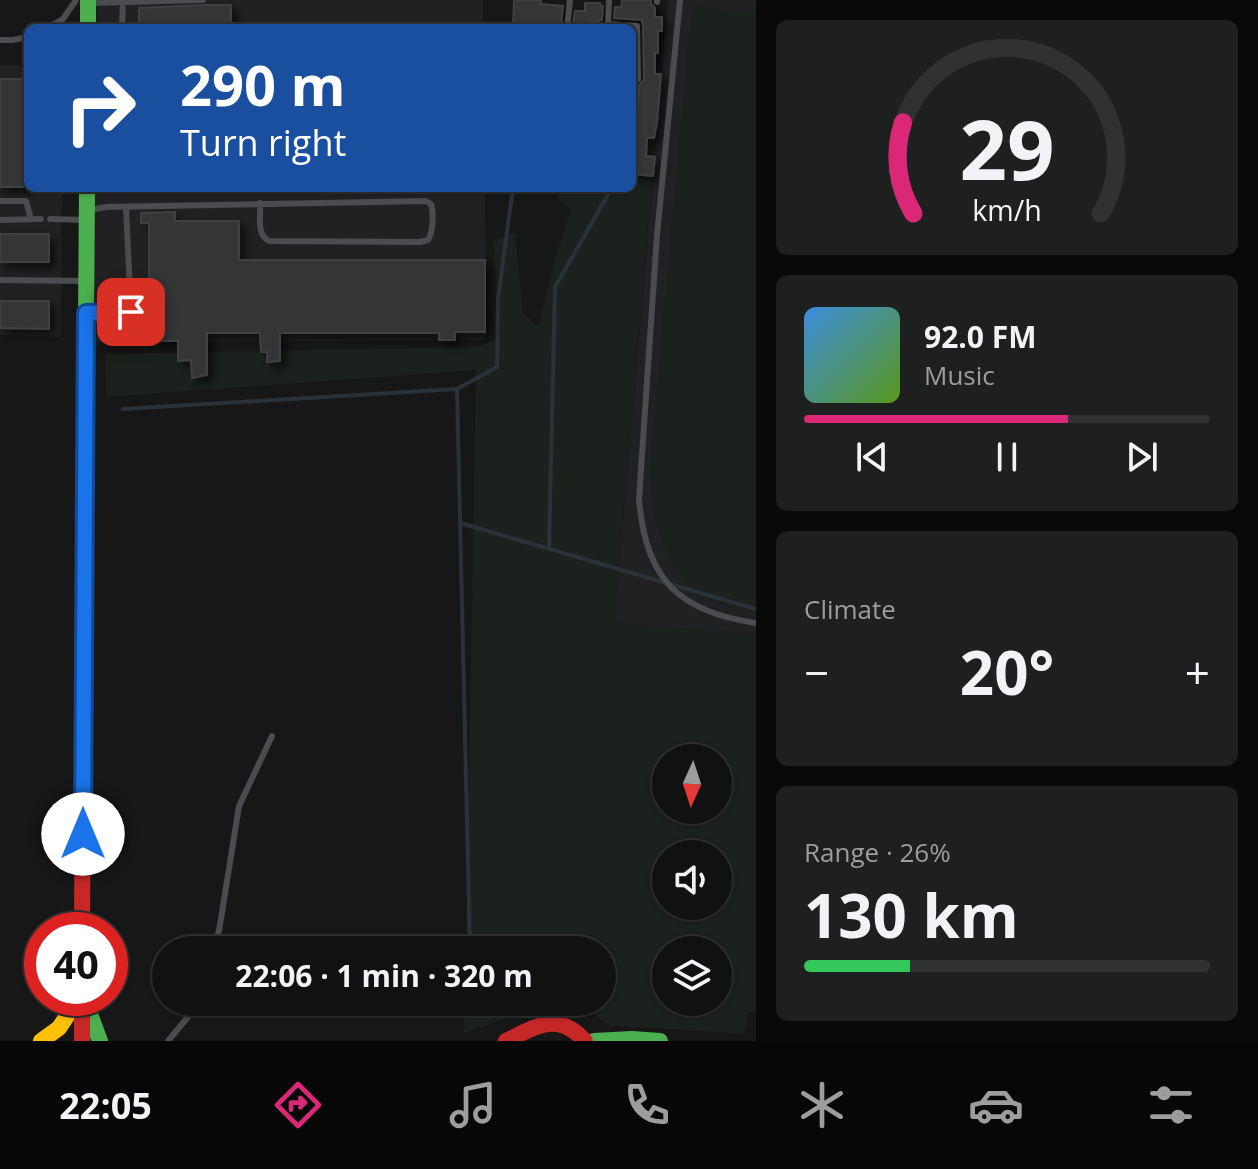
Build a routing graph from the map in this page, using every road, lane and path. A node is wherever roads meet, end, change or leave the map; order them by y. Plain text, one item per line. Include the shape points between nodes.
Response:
1 (203, 0) edge
2 (570, 0) edge
3 (609, 0) edge
4 (680, 0) edge
5 (84, 1) edge
6 (123, 1) edge
7 (54, 24) edge
8 (87, 24) edge
9 (122, 24) edge
10 (567, 24) edge
11 (605, 24) edge
12 (636, 26) edge
13 (24, 38) edge
14 (0, 40) edge
15 (13, 40) junction
16 (24, 43) edge
17 (638, 79) dead end
18 (87, 192) edge
19 (0, 201) edge
20 (260, 203) junction
21 (126, 207) junction
22 (86, 216) junction
23 (31, 219) junction
24 (41, 219) dead end
25 (50, 219) dead end
26 (0, 220) edge
27 (0, 280) edge
28 (86, 281) junction
29 (86, 313) junction
30 (756, 623) edge
31 (272, 736) dead end
32 (82, 912) edge
33 (217, 936) edge
34 (69, 1016) edge
35 (82, 1016) edge
36 (90, 1016) edge
37 (188, 1016) edge
38 (41, 1041) edge
39 (82, 1041) edge
40 (100, 1041) edge
41 (168, 1041) edge
42 (506, 1041) edge
43 (585, 1041) edge
44 (594, 1041) edge
45 (660, 1041) edge

1 - 6 lane
2 - 10 lane
3 - 11 lane
4 - 30 lane via 657,235 641,522 655,567 675,593 730,619
5 - 6 lane
5 - 7 lane
5 - 8 street
6 - 9 lane
12 - 17 lane
13 - 15 lane
14 - 15 lane
15 - 16 lane
18 - 22 street
19 - 23 lane via 26,201
20 - 20 lane via 426,201 433,209 431,236 420,242 269,241 261,233
20 - 21 lane
21 - 22 lane
21 - 29 lane via 131,312
22 - 25 lane
22 - 28 street
23 - 24 lane
23 - 26 lane
27 - 28 lane
28 - 29 street
29 - 32 street
31 - 33 lane via 239,806
34 - 38 street
35 - 39 street
36 - 40 street
37 - 41 lane
42 - 43 street via 558,1022 578,1031
44 - 45 street

